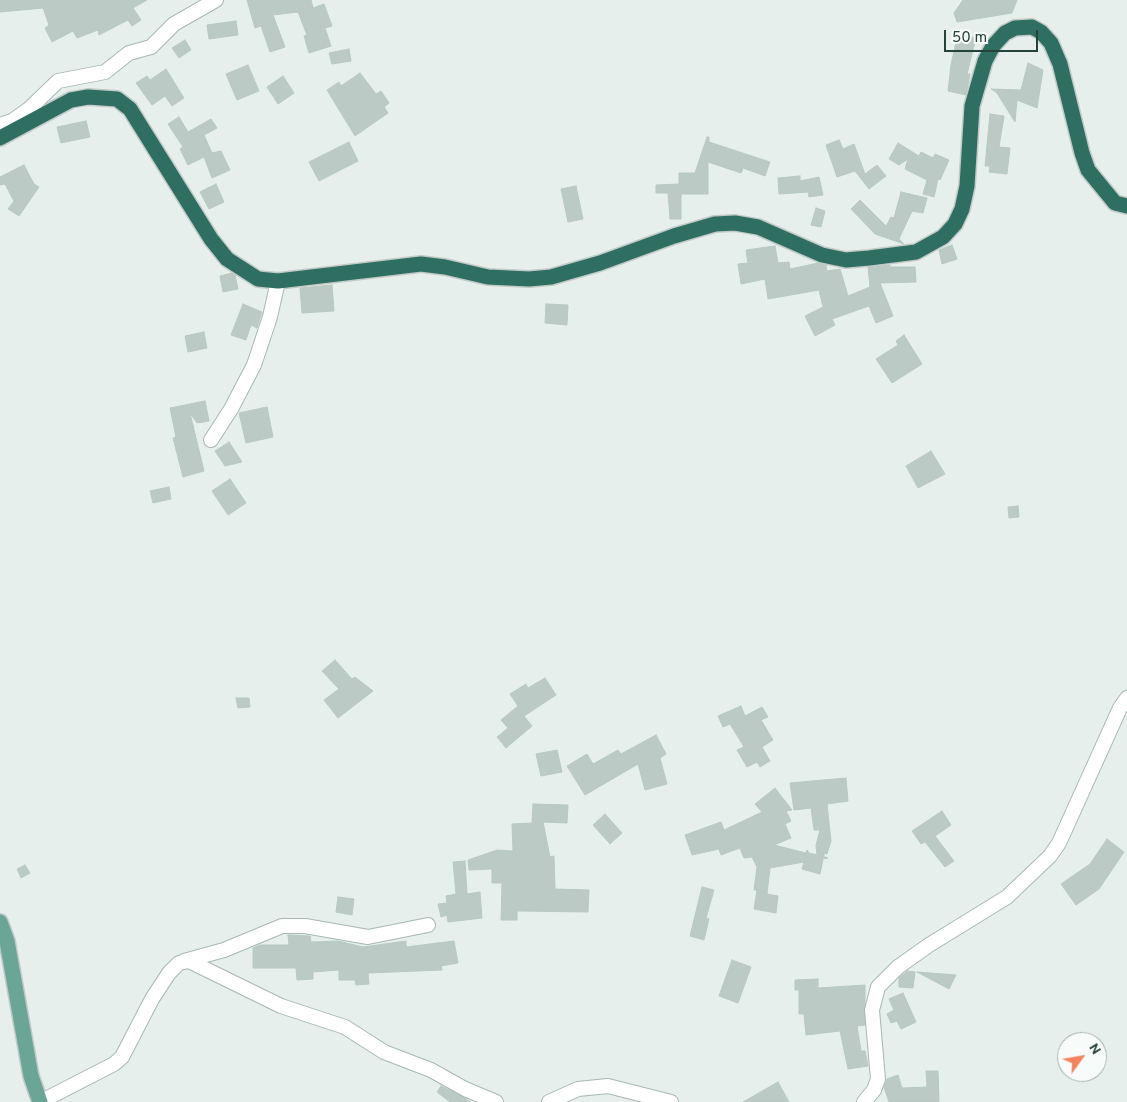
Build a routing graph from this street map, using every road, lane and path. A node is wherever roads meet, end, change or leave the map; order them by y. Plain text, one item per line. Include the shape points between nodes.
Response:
1 (216, 0) edge
2 (0, 126) edge
3 (0, 138) edge
4 (1127, 206) edge
5 (278, 281) junction
6 (211, 440) dead end
7 (1127, 698) edge
8 (0, 922) edge
9 (428, 925) dead end
10 (183, 961) junction
11 (40, 1102) edge
12 (496, 1102) edge
13 (549, 1102) edge
14 (671, 1102) edge
15 (864, 1102) edge

1 - 2 street via 174,24 151,47 129,53 105,72 58,81 29,108
3 - 5 highway via 71,100 88,97 117,99 130,109 211,239 227,259 258,279
4 - 5 highway via 1115,203 1088,170 1060,64 1051,43 1032,27 1015,28 992,46 985,61 972,106 967,186 962,209 955,224 943,237 916,252 846,260 822,255 758,227 735,223 715,224 600,263 543,278 503,279 421,264
5 - 6 street via 254,365
7 - 15 street via 1050,856 1007,898 929,945 898,967 878,987 872,1010 878,1079
8 - 11 main road via 7,941 31,1076
9 - 10 street via 368,937 300,925 282,926 224,950
10 - 11 street via 157,990 122,1057
10 - 12 street via 219,974 281,1006 345,1027 384,1052 431,1070
13 - 14 street via 578,1089 608,1086

